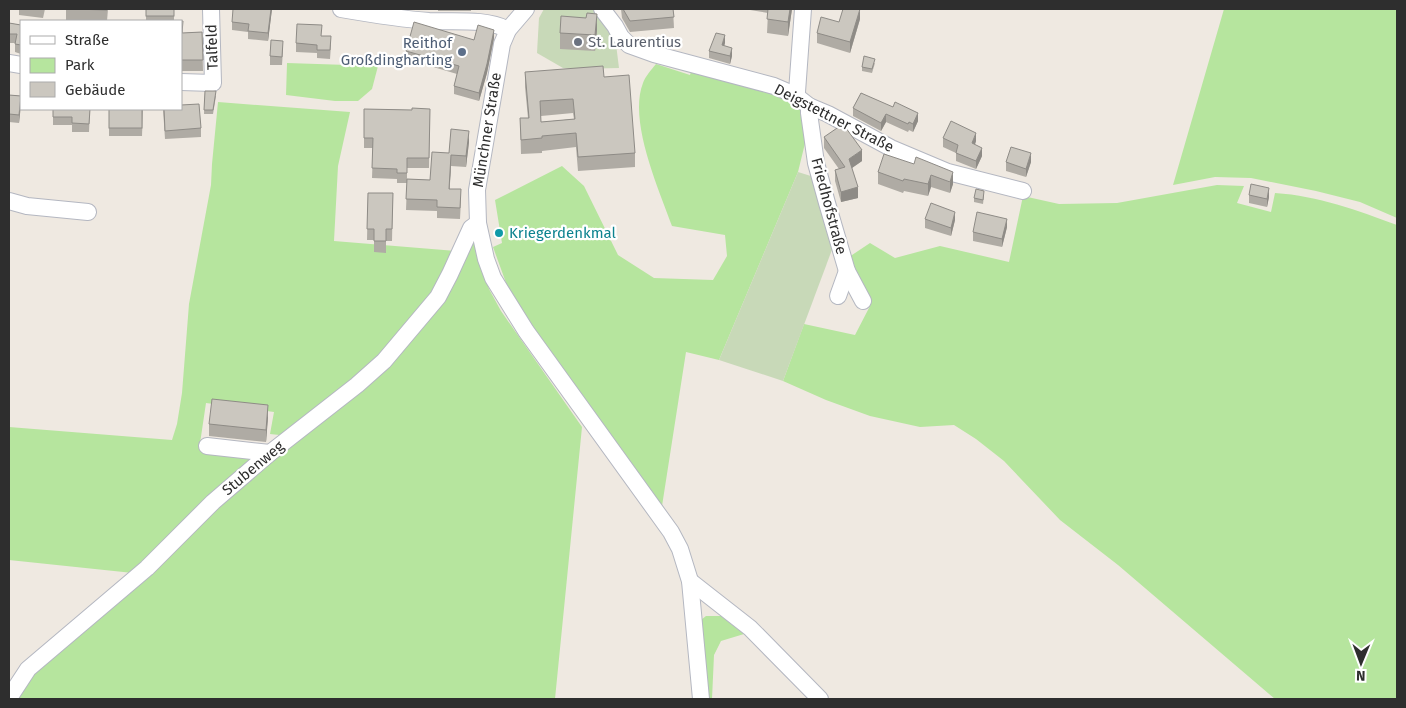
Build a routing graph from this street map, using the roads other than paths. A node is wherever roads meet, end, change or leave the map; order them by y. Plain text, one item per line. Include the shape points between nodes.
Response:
1 (211, 9) edge
2 (341, 9) edge
3 (526, 9) edge
4 (602, 9) edge
5 (803, 9) edge
6 (508, 30) junction
7 (182, 82) edge
8 (795, 95) junction
9 (809, 106) junction
10 (1023, 191) dead end
11 (9, 201) edge
12 (88, 212) dead end
13 (478, 223) junction
14 (847, 271) junction
15 (838, 296) dead end
16 (863, 301) dead end
17 (207, 446) dead end
18 (270, 454) junction
19 (690, 581) junction
20 (9, 698) edge
21 (700, 699) edge
22 (820, 699) edge

1 - 7 street, Talfeld via 214,83
2 - 6 street via 383,17 476,22
3 - 6 street, Münchner Straße
4 - 8 street, Deigstettner Straße via 629,45 774,86
5 - 8 street
6 - 13 street, Münchner Straße via 495,80 477,190
8 - 9 street, Deigstettner Straße
9 - 10 street, Deigstettner Straße via 891,148 948,172
9 - 14 street, Friedhofstraße via 816,163
11 - 12 street
13 - 18 street, Stubenweg via 471,228 438,297 384,361
13 - 19 street, Münchner Straße via 494,278 526,331 671,532
14 - 15 street
14 - 16 street, Friedhofstraße
17 - 18 street
18 - 20 street, Stubenweg via 213,502 147,568 28,670
19 - 21 street, Münchner Straße
19 - 22 street via 750,628

